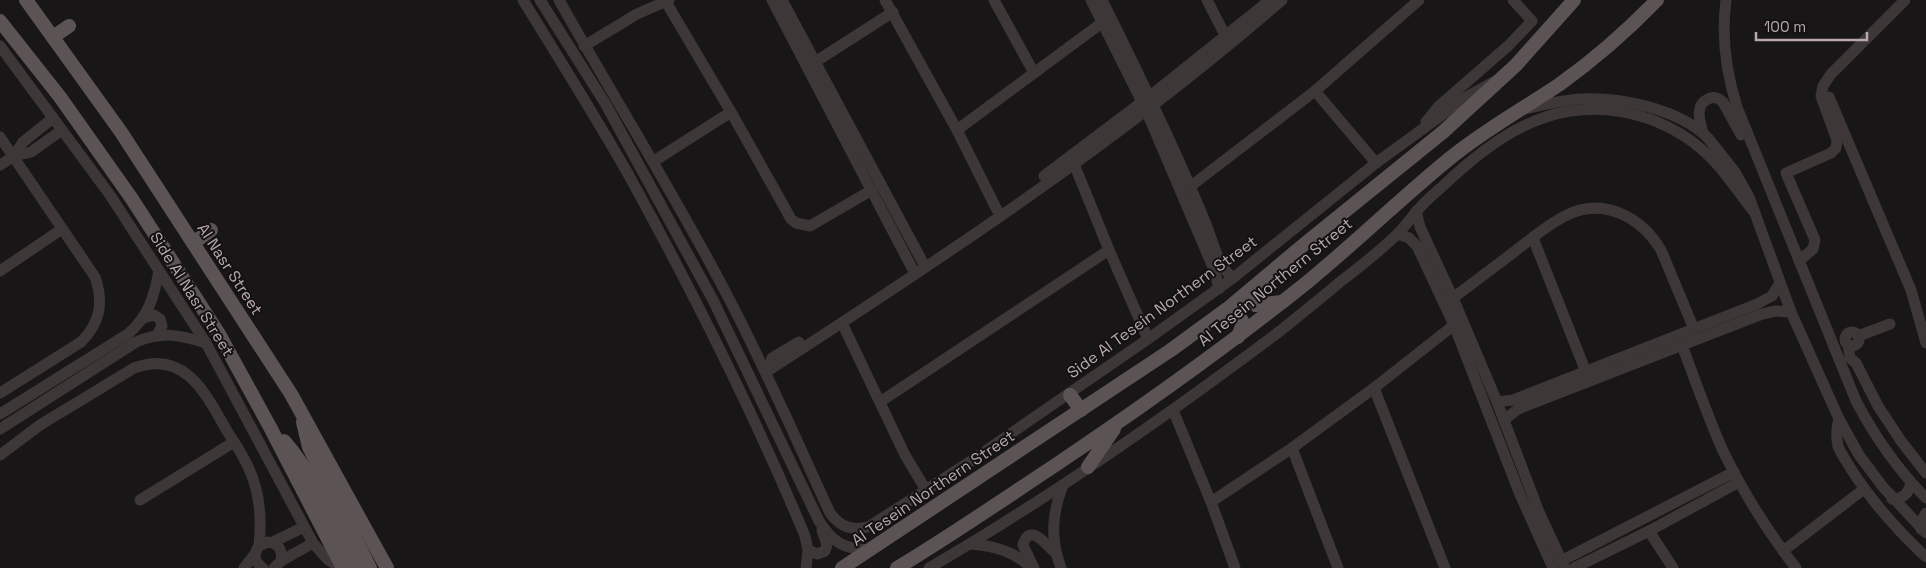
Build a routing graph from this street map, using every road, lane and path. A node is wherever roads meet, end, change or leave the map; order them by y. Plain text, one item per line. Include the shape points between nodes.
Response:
1 (26, 0) edge
2 (523, 0) edge
3 (540, 0) edge
4 (558, 0) edge
5 (772, 0) edge
6 (782, 0) edge
7 (885, 0) edge
8 (994, 0) edge
9 (1091, 0) edge
10 (1102, 0) edge
11 (1207, 0) edge
12 (1270, 0) edge
13 (1282, 0) edge
14 (1419, 0) edge
15 (1512, 0) edge
16 (1563, 0) edge
17 (1574, 0) edge
18 (1657, 0) edge
19 (1726, 0) edge
20 (1905, 0) edge
21 (667, 1) edge
22 (892, 12) junction
23 (1558, 16) junction
24 (0, 21) edge
25 (1103, 22) junction
26 (69, 26) dead end
27 (1226, 36) junction
28 (53, 37) junction
29 (0, 46) edge
30 (584, 46) junction
31 (815, 62) junction
32 (1034, 73) junction
33 (1504, 76) junction
34 (591, 81) junction
35 (578, 90) junction
36 (1315, 91) junction
37 (1829, 97) dead end
38 (605, 103) junction
39 (1148, 103) junction
40 (1518, 110) junction
41 (591, 111) junction
42 (731, 112) junction
43 (54, 118) junction
44 (62, 130) junction
45 (957, 130) junction
46 (1422, 130) junction
47 (1703, 133) junction
48 (0, 137) edge
49 (14, 156) junction
50 (654, 161) junction
51 (1758, 161) junction
52 (1376, 163) junction
53 (1074, 164) junction
54 (0, 165) edge
55 (1191, 186) junction
56 (872, 190) junction
57 (997, 210) junction
58 (1416, 211) junction
59 (1755, 213) junction
60 (62, 229) junction
61 (211, 230) dead end
62 (1398, 234) junction
63 (1533, 238) junction
64 (961, 239) junction
65 (192, 243) junction
66 (1109, 250) junction
67 (1799, 261) junction
68 (917, 265) junction
69 (0, 271) edge
70 (159, 271) junction
71 (1233, 278) junction
72 (1258, 283) junction
73 (1780, 283) junction
74 (1219, 289) junction
75 (726, 293) junction
76 (1453, 298) junction
77 (713, 300) junction
78 (1282, 302) junction
79 (1791, 312) junction
80 (1220, 314) junction
81 (144, 318) junction
82 (842, 323) junction
83 (1890, 324) dead end
84 (1454, 325) junction
85 (1694, 329) junction
86 (157, 335) junction
87 (1238, 337) junction
88 (1148, 339) junction
89 (1680, 341) junction
90 (1852, 342) junction
91 (206, 343) junction
92 (1926, 343) edge
93 (1834, 347) junction
94 (769, 370) junction
95 (1586, 372) junction
96 (1374, 388) junction
97 (0, 393) edge
98 (1070, 394) junction
99 (880, 402) junction
100 (1497, 402) junction
101 (1081, 410) junction
102 (1173, 410) junction
103 (0, 414) edge
104 (303, 414) junction
105 (1839, 419) junction
106 (1504, 420) junction
107 (1119, 422) junction
108 (270, 427) junction
109 (0, 429) edge
110 (1895, 432) junction
111 (234, 442) junction
112 (1880, 442) junction
113 (1292, 448) junction
114 (0, 455) edge
115 (306, 457) junction
116 (1088, 467) junction
117 (1926, 472) edge
118 (1736, 477) junction
119 (1911, 483) junction
120 (1063, 484) junction
121 (1864, 489) junction
122 (926, 490) junction
123 (1926, 498) edge
124 (1892, 499) junction
125 (140, 500) dead end
126 (1211, 502) junction
127 (1926, 513) edge
128 (819, 521) junction
129 (304, 527) junction
130 (1648, 531) junction
131 (1923, 531) edge
132 (273, 542) junction
133 (313, 543) junction
134 (971, 544) junction
135 (256, 550) junction
136 (808, 550) junction
137 (870, 550) junction
138 (1783, 551) junction
139 (1057, 554) junction
140 (1926, 557) edge
141 (276, 566) edge
142 (1560, 566) edge
143 (244, 568) edge
144 (263, 568) edge
145 (342, 568) edge
146 (356, 568) edge
147 (370, 568) edge
148 (387, 568) edge
149 (806, 568) edge
150 (842, 568) edge
151 (897, 568) edge
152 (929, 568) edge
153 (1032, 568) edge
154 (1061, 568) edge
155 (1235, 568) edge
156 (1338, 568) edge
157 (1445, 568) edge
158 (1574, 568) edge
159 (1673, 568) edge
160 (1796, 568) edge

1 - 28 main road, Al Nasr Street
2 - 35 street
3 - 34 street
4 - 30 street
5 - 56 street
6 - 31 street
7 - 22 street
8 - 32 street
9 - 25 street
10 - 39 street
11 - 27 street
12 - 27 street
13 - 39 street
14 - 36 street
15 - 46 street via 1532,21 1438,107
16 - 23 main road
17 - 23 main road, Al Tesein Northern Street
18 - 40 main road, Al Tesein Northern Street via 1591,61
19 - 51 street via 1724,36 1728,78
20 - 67 street via 1823,86 1821,96 1837,140 1836,148 1786,173 1815,240 1813,249
21 - 30 street via 637,14
21 - 42 street
22 - 31 street
22 - 45 street
23 - 33 main road, Al Tesein Northern Street
24 - 108 main road via 60,97 132,199 219,334
25 - 32 street
25 - 39 street
26 - 28 main road
27 - 39 street
28 - 65 main road, Al Nasr Street via 121,132
29 - 43 street, Side Al Nasr Street
30 - 50 street
31 - 68 street
32 - 45 street
33 - 46 street, Side Al Tesein Northern Street via 1475,91
33 - 72 main road, Al Tesein Northern Street via 1428,145
34 - 35 street via 588,87
34 - 38 street
35 - 41 street
36 - 52 street
36 - 55 street
37 - 92 street via 1911,290
38 - 41 street via 598,102
38 - 77 street
39 - 53 street
39 - 55 street
39 - 57 street
39 - 74 street
40 - 47 street via 1566,101 1613,100 1659,111
40 - 78 main road, Al Tesein Northern Street via 1449,159
41 - 136 street via 662,237 739,388 802,528
42 - 50 street
42 - 56 street via 796,224 810,226 817,223
43 - 44 street, Side Al Nasr Street
43 - 49 street via 23,142
44 - 49 street via 31,152
44 - 70 street, Side Al Nasr Street via 110,195
45 - 57 street
46 - 52 street, Side Al Tesein Northern Street
47 - 51 street via 1699,116 1701,104 1709,98 1720,99 1746,147
47 - 59 street via 1735,172
48 - 49 street
49 - 54 street
49 - 60 street
50 - 75 street
51 - 67 street
52 - 71 street, Side Al Tesein Northern Street
53 - 64 street via 1011,210
53 - 66 street
55 - 71 street via 1222,266
56 - 68 street
57 - 64 street
58 - 59 street via 1456,173 1519,128 1556,114 1590,109 1634,114 1684,136 1715,162
58 - 62 street
58 - 76 street via 1420,227
59 - 73 street
60 - 69 street
60 - 97 street via 99,289 96,324 81,342
61 - 65 main road
62 - 84 street via 1417,246
62 - 102 street via 1282,329
63 - 76 street
63 - 85 street via 1554,222 1578,211 1599,209 1630,217 1643,226 1661,250
63 - 95 street
64 - 68 street
64 - 82 street
65 - 104 main road, Al Nasr Street
66 - 88 street
66 - 99 street
67 - 93 street
68 - 94 street via 772,358
70 - 81 street via 154,298
70 - 91 street, Side Al Nasr Street
71 - 74 street, Side Al Tesein Northern Street
72 - 78 main road via 1253,299 1256,305
72 - 80 main road, Al Tesein Northern Street
73 - 79 street
73 - 85 street via 1766,300
74 - 88 street, Side Al Tesein Northern Street
75 - 77 street
75 - 94 street
76 - 100 street
77 - 128 street
78 - 87 main road, Al Tesein Northern Street
79 - 89 street via 1762,314
79 - 105 street
80 - 87 main road via 1240,317 1243,323
80 - 101 main road, Al Tesein Northern Street
81 - 86 street via 154,315 160,319 162,326
81 - 103 street via 128,334
82 - 94 street
82 - 99 street
83 - 90 street
84 - 96 street
84 - 142 street via 1519,492
85 - 89 street
86 - 91 street via 179,335
86 - 109 street via 136,342
87 - 107 main road, Al Tesein Northern Street
88 - 98 street, Side Al Tesein Northern Street
89 - 95 street
89 - 106 street via 1518,409
89 - 118 street
90 - 93 street
90 - 110 street via 1850,358 1856,363
91 - 129 street, Side Al Nasr Street
93 - 112 street via 1856,401
94 - 122 street, Side Al Tesein Northern Street via 834,519 847,528 863,529
95 - 100 street via 1513,400
96 - 113 street
96 - 157 street
98 - 101 main road
98 - 122 street, Side Al Tesein Northern Street
99 - 122 street via 904,455
100 - 106 street
101 - 137 main road, Al Tesein Northern Street
102 - 116 street
102 - 126 street
104 - 115 main road
104 - 148 main road, Al Nasr Street
105 - 121 street via 1836,431 1839,448
105 - 124 street via 1859,455
106 - 142 street
107 - 116 main road
107 - 151 main road, Al Tesein Northern Street
108 - 115 main road
108 - 145 main road
110 - 112 street
110 - 117 street
111 - 114 street via 197,382 177,368 149,364 134,368 40,425
111 - 125 street
111 - 135 street via 249,468 256,489 260,517
112 - 119 street
113 - 126 street
113 - 156 street
115 - 146 main road via 312,479
115 - 147 main road
116 - 120 street
118 - 130 street
118 - 138 street
118 - 142 street
119 - 123 street
119 - 124 street via 1906,493
120 - 134 street
120 - 139 street via 1054,516
121 - 138 street
121 - 140 street
124 - 131 street
126 - 155 street
127 - 131 street via 1922,520
128 - 136 street via 827,548 820,554
128 - 137 street via 834,541 850,548
129 - 132 street
129 - 133 street, Side Al Nasr Street
130 - 158 street
130 - 159 street
132 - 135 street
132 - 141 street via 281,550
133 - 141 street
133 - 145 street, Side Al Nasr Street
134 - 152 street
134 - 153 street via 1009,552
135 - 143 street
135 - 144 street via 255,561
136 - 149 street
137 - 150 main road, Al Tesein Northern Street
138 - 160 street
139 - 153 street via 1038,536 1032,535 1024,542
139 - 154 street

